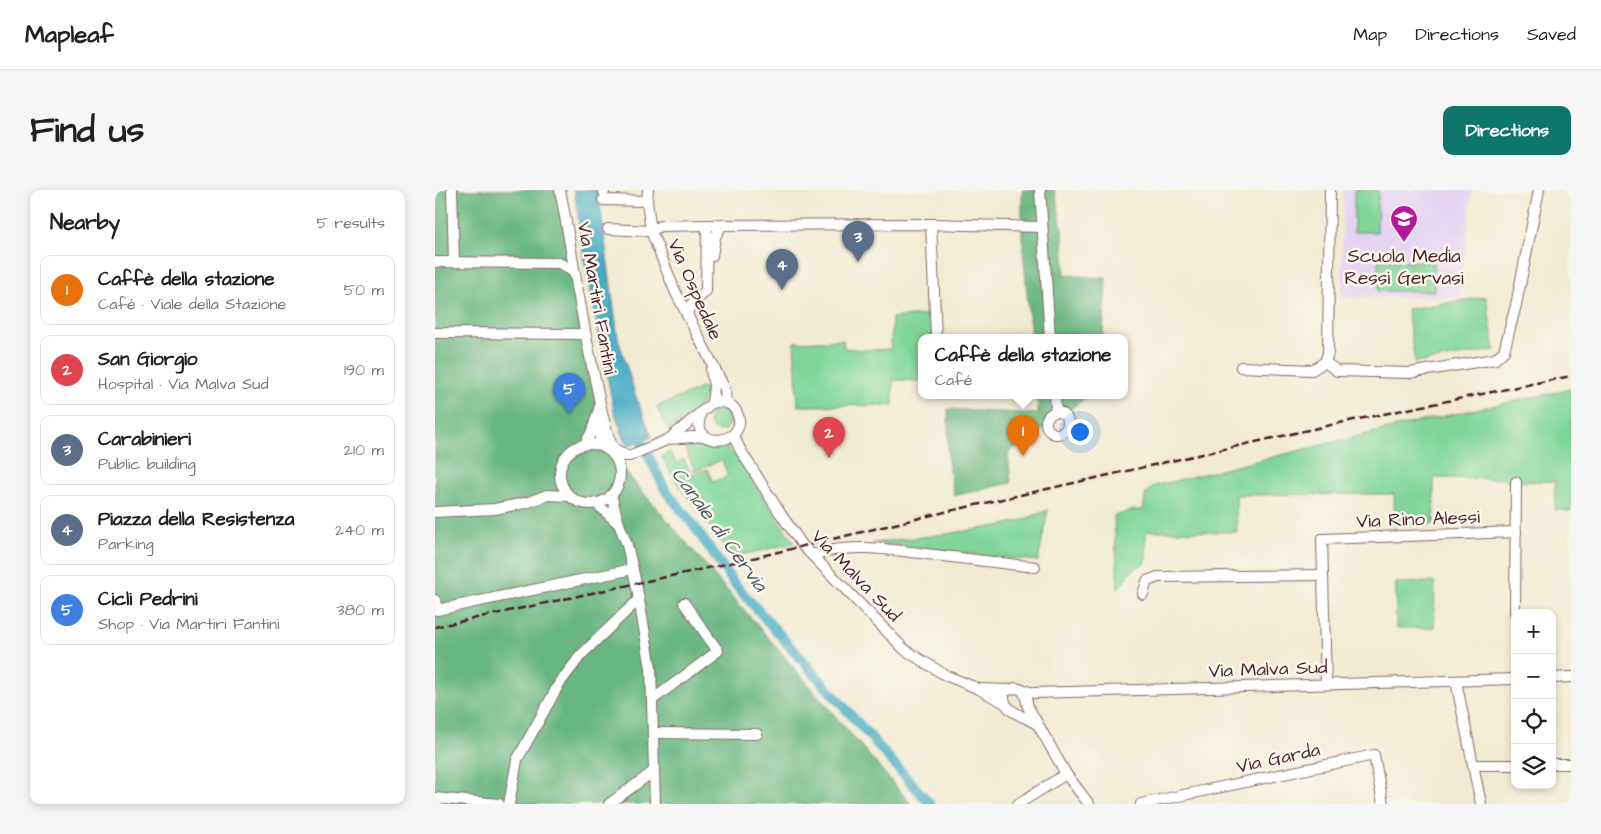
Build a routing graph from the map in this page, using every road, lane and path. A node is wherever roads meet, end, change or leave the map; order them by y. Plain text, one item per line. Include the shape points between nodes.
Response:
1 (452, 190) edge
2 (560, 190) edge
3 (1040, 190) edge
4 (1330, 190) edge
5 (1539, 190) edge
6 (603, 194) edge
7 (647, 195) edge
8 (931, 224) junction
9 (707, 225) junction
10 (722, 225) junction
11 (1042, 227) junction
12 (608, 229) dead end
13 (651, 231) junction
14 (571, 245) junction
15 (435, 262) edge
16 (454, 262) junction
17 (559, 263) junction
18 (574, 273) junction
19 (707, 276) junction
20 (675, 291) junction
21 (697, 298) junction
22 (687, 315) junction
23 (435, 333) edge
24 (584, 334) junction
25 (936, 334) edge
26 (1050, 334) edge
27 (710, 361) junction
28 (1325, 362) junction
29 (1241, 367) dead end
30 (1055, 399) edge
31 (712, 403) junction
32 (726, 403) junction
33 (600, 408) junction
34 (701, 412) junction
35 (1056, 412) dead end
36 (733, 435) junction
37 (705, 436) junction
38 (669, 439) junction
39 (720, 441) junction
40 (585, 444) junction
41 (605, 448) junction
42 (741, 452) junction
43 (614, 456) junction
44 (629, 456) junction
45 (619, 469) junction
46 (560, 478) junction
47 (1516, 482) dead end
48 (547, 495) junction
49 (611, 495) junction
50 (569, 496) junction
51 (596, 503) junction
52 (435, 512) edge
53 (619, 524) junction
54 (1515, 532) junction
55 (812, 555) junction
56 (1035, 567) dead end
57 (632, 570) junction
58 (1323, 575) junction
59 (1143, 594) dead end
60 (435, 600) edge
61 (637, 602) junction
62 (684, 602) dead end
63 (1515, 609) edge
64 (647, 646) junction
65 (1571, 677) edge
66 (1556, 678) edge
67 (1511, 679) edge
68 (1456, 680) junction
69 (1326, 684) junction
70 (979, 689) junction
71 (1009, 690) junction
72 (1025, 696) junction
73 (653, 700) junction
74 (1009, 707) junction
75 (1037, 724) junction
76 (654, 733) junction
77 (757, 734) dead end
78 (1556, 764) edge
79 (1571, 764) edge
80 (1511, 765) edge
81 (1474, 766) junction
82 (654, 771) junction
83 (1066, 774) junction
84 (435, 798) edge
85 (499, 804) edge
86 (509, 804) edge
87 (609, 804) edge
88 (655, 804) edge
89 (1018, 804) edge
90 (1089, 804) edge
91 (1141, 804) edge
92 (1383, 804) edge
93 (1481, 804) edge

1 - 16 street
2 - 14 street, Via Martiri Fantini
3 - 11 street
4 - 28 street via 1328,353
5 - 28 street via 1516,305 1504,351 1495,360 1409,373 1337,371
6 - 7 street
7 - 13 street, Via Ospedale
8 - 10 street
8 - 11 street
8 - 25 street
9 - 10 street
9 - 13 street via 660,226
9 - 19 street
10 - 19 street via 715,237
11 - 26 street
12 - 13 street
13 - 20 street, Via Ospedale
14 - 17 street
14 - 18 street, Via Martiri Fantini
15 - 16 street
16 - 17 street
17 - 18 street
18 - 24 street, Via Martiri Fantini
19 - 21 street via 706,291
20 - 21 street via 685,297
20 - 22 street, Via Ospedale
21 - 22 street
22 - 27 street, Via Ospedale
23 - 24 street
24 - 33 street, Via Martiri Fantini
27 - 31 street via 714,386
27 - 32 street, Via Ospedale via 725,389
28 - 29 street via 1312,370
30 - 35 street
31 - 32 street
31 - 34 street
32 - 36 street via 738,416
33 - 40 street
33 - 41 street via 600,440
33 - 44 street via 611,445
34 - 37 street via 699,426
34 - 38 street
36 - 39 street
36 - 42 street, Via Malva Sud
37 - 38 street
37 - 39 street
38 - 44 street
39 - 42 street
40 - 41 street
40 - 46 street via 569,452 563,460
41 - 43 street
42 - 55 street, Via Malva Sud via 780,513
43 - 44 street
43 - 45 street
44 - 45 street
45 - 49 street via 617,487
46 - 48 street
46 - 50 street
47 - 54 street
48 - 50 street
48 - 52 street via 495,509
49 - 51 street
49 - 53 street
50 - 51 street via 587,504
51 - 53 street
53 - 57 street
54 - 58 street, Via Rino Alessi via 1322,539
54 - 63 street
55 - 56 street via 847,548 877,548
55 - 70 street, Via Malva Sud via 905,650 945,675
57 - 60 street via 437,610
57 - 61 street
57 - 64 street
58 - 59 street via 1158,577 1147,581
58 - 69 street
61 - 64 street
61 - 86 street via 581,655 559,684 517,760
62 - 73 street via 718,651
64 - 73 street
65 - 66 street
67 - 68 street, Via Malva Sud
68 - 69 street, Via Malva Sud
68 - 81 street
69 - 72 street, Via Malva Sud via 1033,693
70 - 71 street, Via Malva Sud
70 - 74 street, Via Malva Sud
71 - 72 street via 1016,688
71 - 74 street via 1005,696
72 - 74 street via 1023,708
72 - 75 street
73 - 76 street
74 - 75 street, Via Malva Sud
75 - 83 street
76 - 77 street
76 - 82 street
78 - 79 street
80 - 81 street
81 - 93 street
82 - 87 street
82 - 88 street
83 - 89 street
83 - 90 street
84 - 85 street
91 - 92 street, Via Garda via 1374,755

